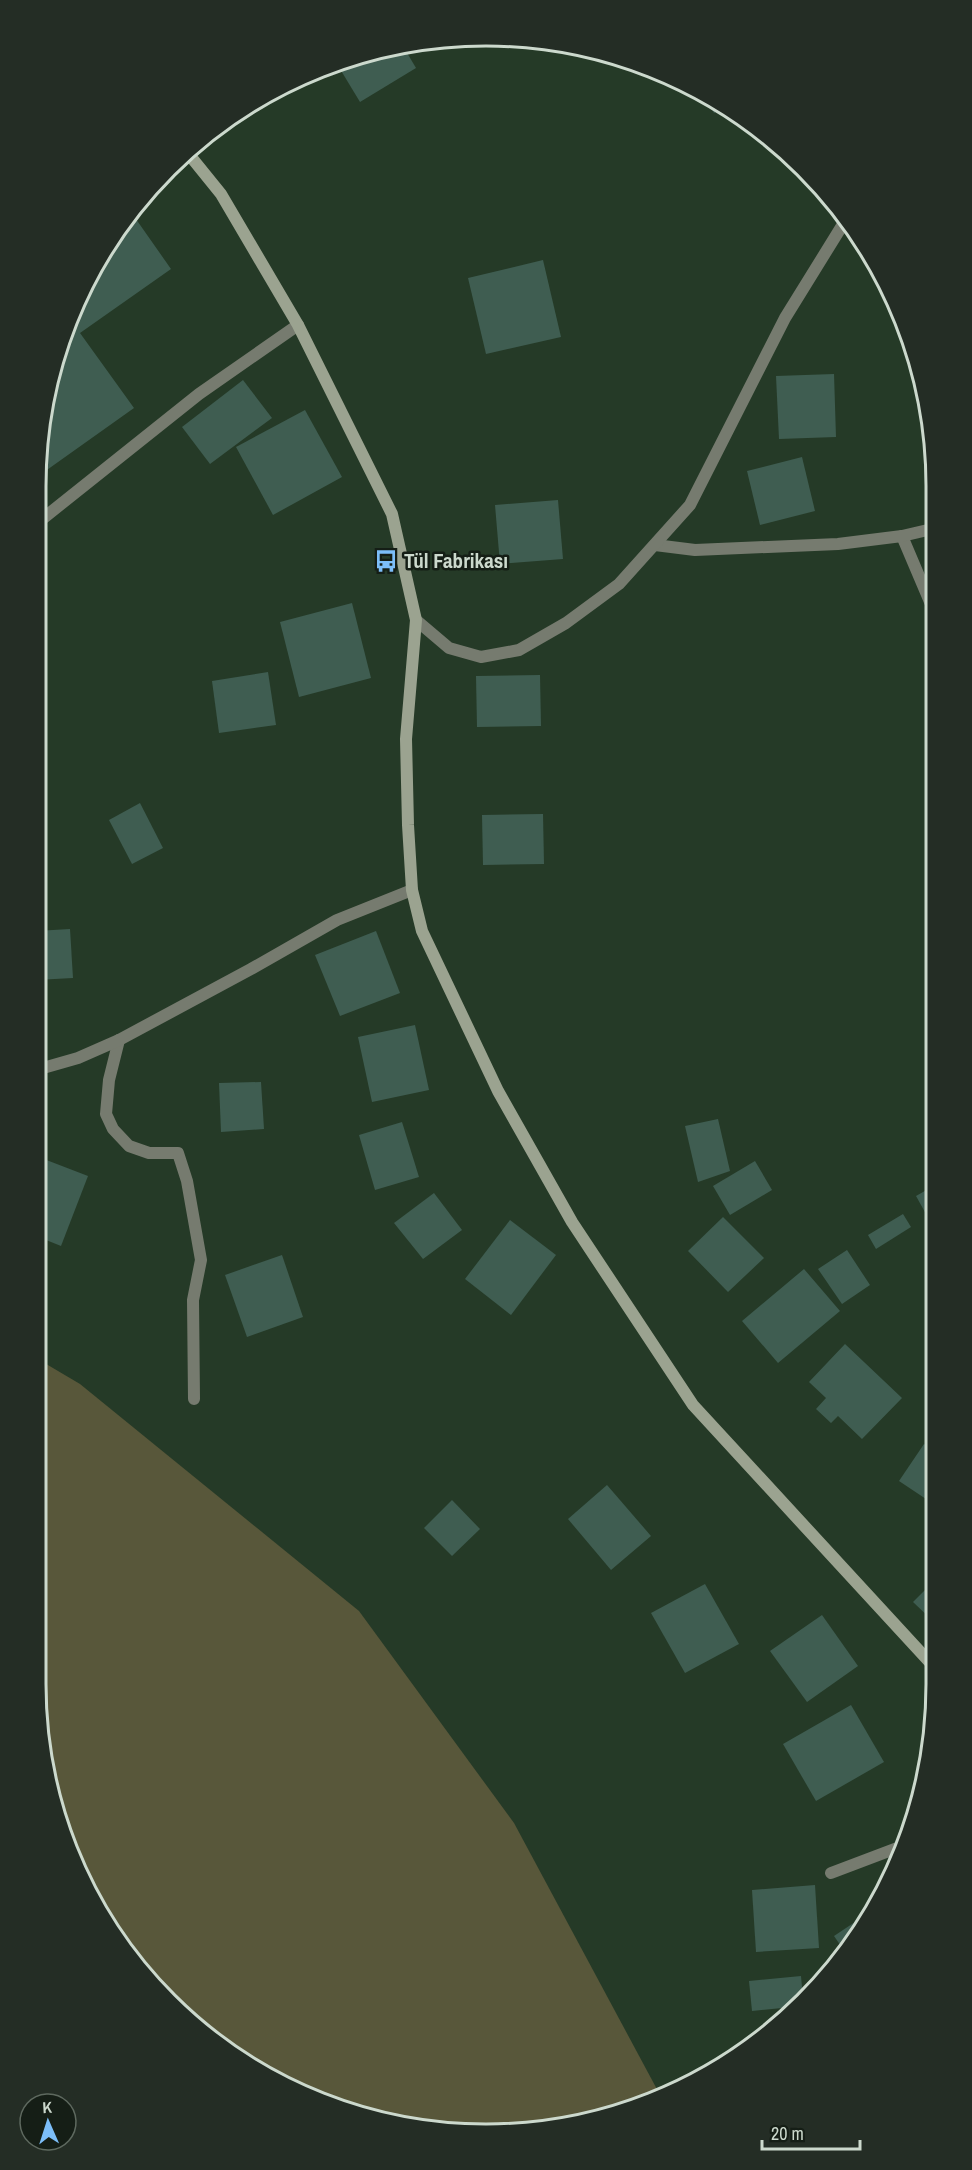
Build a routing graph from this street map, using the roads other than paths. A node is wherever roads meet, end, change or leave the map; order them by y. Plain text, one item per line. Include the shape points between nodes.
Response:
1 (193, 159) edge
2 (841, 227) edge
3 (298, 325) junction
4 (46, 516) edge
5 (926, 530) edge
6 (902, 536) junction
7 (655, 545) junction
8 (926, 593) edge
9 (416, 620) junction
10 (412, 890) junction
11 (119, 1040) junction
12 (46, 1067) edge
13 (194, 1400) dead end
14 (926, 1658) edge
15 (893, 1850) edge
16 (831, 1873) dead end

1 - 3 main road via 221,194
2 - 7 street via 785,318 690,505
3 - 4 street via 199,394
3 - 9 main road via 392,514
5 - 6 street
6 - 7 street via 838,544 695,550
6 - 8 street
7 - 9 street via 619,585 519,650 481,657 449,648
9 - 10 main road via 406,739
10 - 11 street via 338,920
10 - 14 main road via 422,931 498,1090 572,1222 693,1405
11 - 12 street
11 - 13 street via 109,1080 109,1122 129,1146 150,1153 178,1153 187,1181 201,1260 193,1300
15 - 16 street

